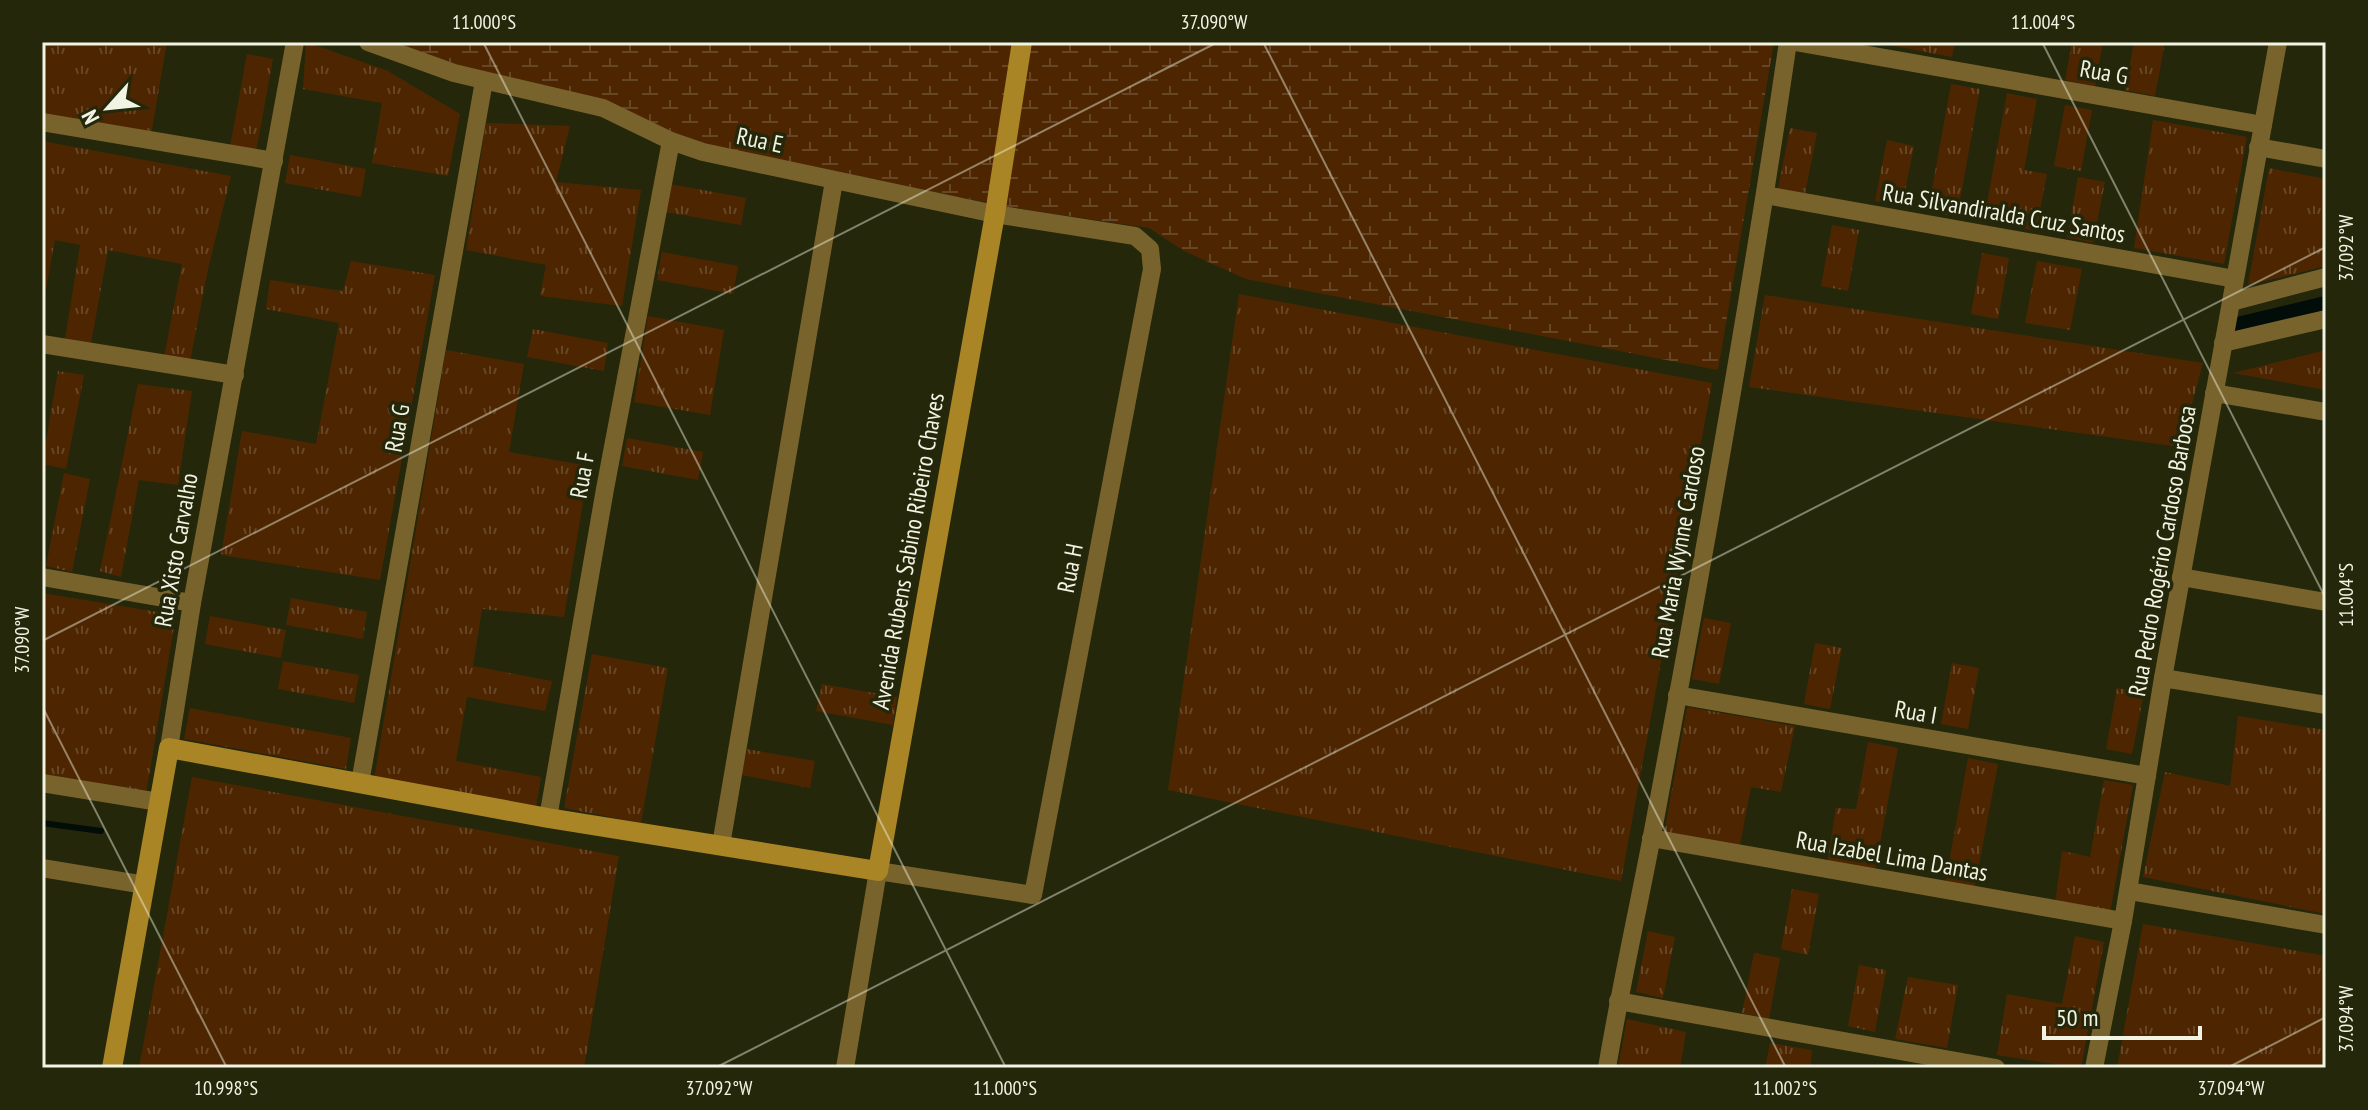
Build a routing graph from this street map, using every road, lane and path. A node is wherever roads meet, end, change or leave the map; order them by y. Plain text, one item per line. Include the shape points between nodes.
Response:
1 (295, 42) edge
2 (368, 42) edge
3 (1022, 42) edge
4 (1788, 42) edge
5 (1795, 42) edge
6 (2278, 42) edge
7 (484, 81) junction
8 (42, 122) edge
9 (2263, 125) junction
10 (671, 141) junction
11 (2258, 147) junction
12 (2326, 159) edge
13 (274, 161) junction
14 (834, 181) junction
15 (1765, 195) junction
16 (995, 214) junction
17 (1150, 249) joint
18 (2326, 277) edge
19 (2235, 279) junction
20 (2231, 302) junction
21 (2326, 319) edge
22 (2223, 343) junction
23 (42, 344) edge
24 (235, 375) junction
25 (2214, 393) junction
26 (2326, 412) edge
27 (42, 577) edge
28 (2181, 577) junction
29 (2326, 602) edge
30 (192, 603) junction
31 (2163, 678) junction
32 (1677, 695) junction
33 (2326, 705) edge
34 (169, 748) junction
35 (2147, 776) junction
36 (42, 783) edge
37 (360, 783) junction
38 (159, 802) junction
39 (548, 818) junction
40 (1651, 838) junction
41 (721, 845) junction
42 (42, 868) edge
43 (878, 871) junction
44 (145, 885) junction
45 (2129, 891) junction
46 (2123, 921) junction
47 (2326, 925) edge
48 (1618, 1001) junction
49 (112, 1068) edge
50 (845, 1068) edge
51 (1607, 1068) edge
52 (1996, 1068) edge
53 (2094, 1068) edge

1 - 13 street, Rua Xisto Carvalho
2 - 7 street, Rua E
3 - 16 street, Avenida Rubens Sabino Ribeiro Chaves
4 - 15 street, Rua Maria Wynne Cardoso
5 - 9 street, Rua G
6 - 9 street, Rua Pedro Rogério Cardoso Barbosa
7 - 10 street, Rua E via 603,108
7 - 37 street, Rua G
8 - 13 street
9 - 11 street, Rua Pedro Rogério Cardoso Barbosa
10 - 14 street, Rua E
10 - 39 street, Rua F
11 - 12 street
11 - 19 street, Rua Pedro Rogério Cardoso Barbosa
13 - 24 street, Rua Xisto Carvalho
14 - 16 street, Rua E
14 - 41 street
15 - 19 street, Rua Silvandiralda Cruz Santos
15 - 32 street, Rua Maria Wynne Cardoso
16 - 17 street, Rua E via 1135,236
16 - 43 street, Avenida Rubens Sabino Ribeiro Chaves
17 - 43 street, Rua H via 1152,269 1033,895
18 - 20 street
19 - 20 street, Rua Pedro Rogério Cardoso Barbosa
20 - 22 street, Rua Pedro Rogério Cardoso Barbosa
21 - 22 street
22 - 25 street, Rua Pedro Rogério Cardoso Barbosa
23 - 24 street
24 - 30 street, Rua Xisto Carvalho
25 - 26 street
25 - 28 street, Rua Pedro Rogério Cardoso Barbosa
27 - 30 street
28 - 29 street
28 - 31 street, Rua Pedro Rogério Cardoso Barbosa
30 - 34 street, Rua Xisto Carvalho
31 - 33 street
31 - 35 street, Rua Pedro Rogério Cardoso Barbosa
32 - 35 street, Rua I
32 - 40 street, Rua Maria Wynne Cardoso
34 - 37 street
34 - 38 street, Rua Xisto Carvalho
35 - 45 street, Rua Pedro Rogério Cardoso Barbosa
36 - 38 street
37 - 39 street
38 - 44 street, Rua Xisto Carvalho
39 - 41 street
40 - 46 street, Rua Izabel Lima Dantas
40 - 48 street, Rua Maria Wynne Cardoso
41 - 43 street
42 - 44 street
43 - 50 street, Avenida Rubens Sabino Ribeiro Chaves
44 - 49 street, Rua Xisto Carvalho
45 - 46 street, Rua Pedro Rogério Cardoso Barbosa
45 - 47 street
46 - 53 street, Rua Pedro Rogério Cardoso Barbosa
48 - 51 street, Rua Maria Wynne Cardoso
48 - 52 street

